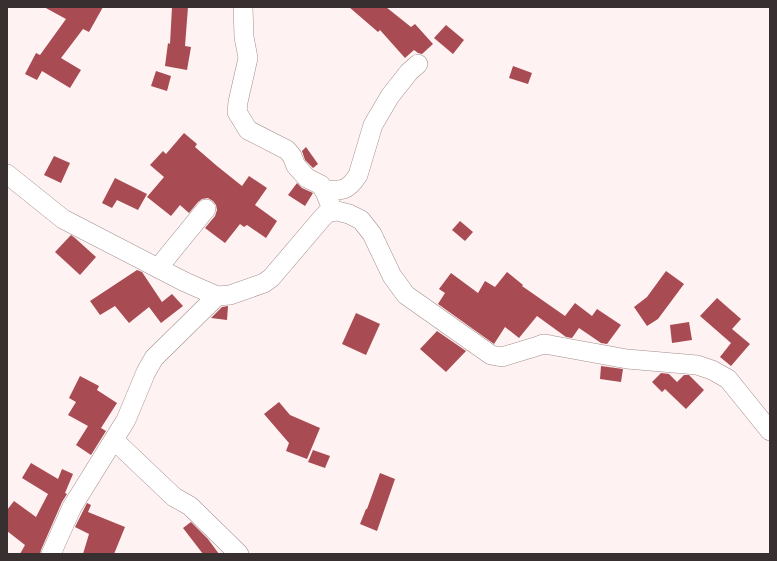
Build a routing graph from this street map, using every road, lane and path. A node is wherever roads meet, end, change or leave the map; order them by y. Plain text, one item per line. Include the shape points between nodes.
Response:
1 (243, 7) edge
2 (418, 64) dead end
3 (7, 174) edge
4 (324, 190) junction
5 (206, 209) dead end
6 (333, 211) junction
7 (158, 268) junction
8 (217, 296) junction
9 (770, 431) edge
10 (114, 440) junction
11 (51, 554) edge
12 (239, 554) edge

1 - 4 street via 248,58 237,112 248,130 287,150 307,178 321,185
2 - 4 street via 390,96 373,125 354,182 340,191
3 - 7 street via 63,219
4 - 6 street
5 - 7 street
6 - 8 street via 323,217 267,281 230,296
6 - 9 street via 349,214 365,223 392,276 406,295 491,355 502,357 543,344 626,359 704,367 728,379
7 - 8 street
8 - 10 street via 154,358 126,420
10 - 11 street via 72,507
10 - 12 street via 174,497 190,506

